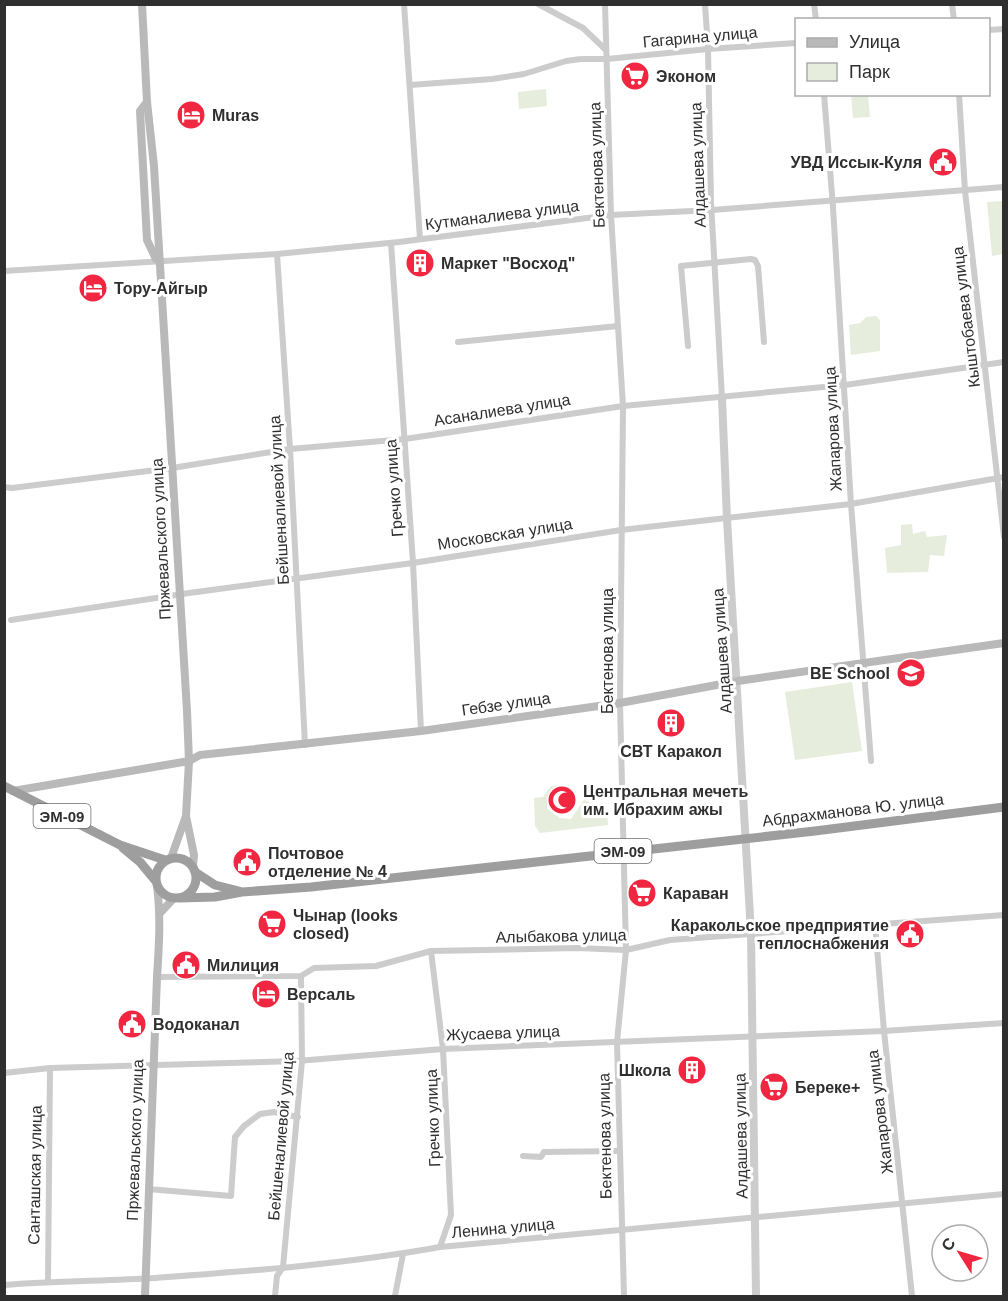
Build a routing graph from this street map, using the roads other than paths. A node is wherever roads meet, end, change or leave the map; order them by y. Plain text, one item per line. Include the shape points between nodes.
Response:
1 (142, 4) edge
2 (404, 4) edge
3 (538, 4) edge
4 (605, 4) edge
5 (705, 4) edge
6 (795, 43) edge
7 (708, 49) junction
8 (606, 51) junction
9 (606, 59) junction
10 (410, 85) junction
11 (824, 96) edge
12 (959, 96) edge
13 (1004, 187) edge
14 (965, 191) junction
15 (832, 199) junction
16 (712, 210) junction
17 (611, 214) junction
18 (420, 239) junction
19 (391, 243) junction
20 (277, 254) junction
21 (158, 262) junction
22 (716, 263) junction
23 (4, 271) edge
24 (618, 326) junction
25 (458, 342) dead end
26 (764, 342) dead end
27 (688, 346) dead end
28 (1004, 362) edge
29 (986, 364) junction
30 (845, 385) junction
31 (722, 398) junction
32 (623, 406) junction
33 (405, 439) junction
34 (290, 449) junction
35 (172, 468) junction
36 (1000, 478) edge
37 (4, 487) edge
38 (851, 504) junction
39 (727, 519) junction
40 (621, 530) junction
41 (1004, 537) edge
42 (413, 563) junction
43 (297, 579) junction
44 (179, 595) junction
45 (11, 620) dead end
46 (1004, 643) edge
47 (864, 664) junction
48 (738, 681) junction
49 (620, 703) junction
50 (421, 731) junction
51 (305, 745) junction
52 (189, 761) junction
53 (871, 761) dead end
54 (9, 788) edge
55 (1004, 807) edge
56 (186, 816) junction
57 (747, 838) junction
58 (120, 845) junction
59 (623, 851) junction
60 (168, 859) junction
61 (194, 869) junction
62 (156, 883) junction
63 (242, 892) junction
64 (177, 898) junction
65 (161, 912) junction
66 (1004, 915) edge
67 (876, 924) junction
68 (751, 933) junction
69 (626, 950) junction
70 (431, 951) junction
71 (301, 976) junction
72 (157, 977) junction
73 (1004, 1023) edge
74 (884, 1031) junction
75 (753, 1037) junction
76 (617, 1042) junction
77 (443, 1049) junction
78 (302, 1061) junction
79 (153, 1066) junction
80 (50, 1068) junction
81 (4, 1073) edge
82 (298, 1117) junction
83 (619, 1150) junction
84 (523, 1156) dead end
85 (148, 1190) junction
86 (1004, 1194) edge
87 (904, 1204) junction
88 (755, 1218) junction
89 (621, 1230) junction
90 (440, 1247) junction
91 (404, 1254) junction
92 (283, 1267) junction
93 (145, 1278) junction
94 (48, 1282) junction
95 (4, 1285) edge
96 (144, 1296) edge
97 (275, 1296) edge
98 (395, 1296) edge
99 (624, 1296) edge
100 (756, 1296) edge
101 (912, 1296) edge

1 - 21 main road, Пржевальского улица
2 - 10 street
3 - 8 street via 582,28
4 - 8 street, Бектенова улица
5 - 7 street, Алдашева улица
6 - 7 street, Гагарина улица
7 - 9 street, Гагарина улица
7 - 16 street, Алдашева улица
8 - 9 street, Бектенова улица
9 - 10 street, Гагарина улица via 566,61 492,79
9 - 17 street, Бектенова улица
10 - 18 street
11 - 15 street, Жапарова улица
12 - 14 street, Кыштобаева улица
13 - 14 street, Кутманалиева улица
14 - 15 street, Кутманалиева улица
14 - 29 street, Кыштобаева улица
15 - 16 street, Кутманалиева улица
15 - 30 street, Жапарова улица
16 - 17 street, Кутманалиева улица
16 - 22 street, Алдашева улица
17 - 18 street, Кутманалиева улица
17 - 24 street, Бектенова улица
18 - 19 street, Кутманалиева улица
19 - 20 street, Кутманалиева улица
19 - 33 street, Гречко улица
20 - 21 street, Кутманалиева улица
20 - 34 street, Бейшеналиевой улица
21 - 23 street, Кутманалиева улица
21 - 35 main road, Пржевальского улица
22 - 26 street via 751,259 757,262
22 - 27 street via 681,266
22 - 31 street, Алдашева улица
24 - 25 street
24 - 32 street, Бектенова улица
28 - 29 street, Асаналиева улица
29 - 30 street, Асаналиева улица
29 - 36 street, Кыштобаева улица
30 - 31 street, Асаналиева улица
30 - 38 street, Жапарова улица
31 - 32 street, Асаналиева улица
31 - 39 street, Алдашева улица
32 - 33 street, Асаналиева улица
32 - 40 street, Бектенова улица
33 - 34 street, Асаналиева улица
33 - 42 street, Гречко улица
34 - 35 street, Асаналиева улица
34 - 43 street, Бейшеналиевой улица
35 - 37 street, Асаналиева улица
35 - 44 main road, Пржевальского улица
36 - 38 street, Московская улица
36 - 41 street, Кыштобаева улица
38 - 39 street, Московская улица
38 - 47 street, Жапарова улица
39 - 40 street, Московская улица
39 - 48 street, Алдашева улица
40 - 42 street, Московская улица
40 - 49 street, Бектенова улица
42 - 43 street, Московская улица
42 - 50 street, Гречко улица
43 - 44 street, Московская улица
43 - 51 street, Бейшеналиевой улица
44 - 45 street, Московская улица
44 - 52 main road, Пржевальского улица
46 - 47 main road, Гебзе улица
47 - 48 main road, Гебзе улица
47 - 53 street, Жапарова улица
48 - 49 main road, Гебзе улица
48 - 57 street, Алдашева улица
49 - 50 main road, Гебзе улица
49 - 59 street, Бектенова улица
50 - 51 main road, Гебзе улица
51 - 52 main road, Гебзе улица via 200,755
52 - 54 main road, Гебзе улица
52 - 56 main road, Пржевальского улица
54 - 58 highway, ЭМ-09
55 - 57 highway, Абдрахманова Ю. улица / ЭМ-09
56 - 60 main road, Пржевальского улица
56 - 61 main road, Пржевальского улица
57 - 59 highway, Абдрахманова Ю. улица / ЭМ-09
57 - 68 street, Алдашева улица
58 - 60 highway, ЭМ-09
58 - 62 highway, ЭМ-09
59 - 63 highway, Абдрахманова Ю. улица / ЭМ-09 via 311,888
59 - 69 street, Бектенова улица
60 - 61 highway, ЭМ-09 via 183,858
60 - 62 highway via 157,869
61 - 63 highway, Абдрахманова Ю. улица / ЭМ-09 via 215,885
61 - 64 highway via 193,889
62 - 64 highway, ЭМ-09 via 164,895
62 - 65 main road, Пржевальского улица
63 - 64 highway, Абдрахманова Ю. улица / ЭМ-09
64 - 65 main road
65 - 72 main road, Пржевальского улица
66 - 67 street, Алыбакова улица
67 - 68 street, Алыбакова улица
67 - 74 street, Жапарова улица
68 - 69 street, Алыбакова улица via 670,940
68 - 75 street, Алдашева улица
69 - 70 street, Алыбакова улица
69 - 76 street, Бектенова улица
70 - 71 street, Алыбакова улица via 376,966 314,968
70 - 77 street, Гречко улица
71 - 72 street, Алыбакова улица
71 - 78 street, Бейшеналиевой улица
72 - 79 main road, Пржевальского улица
73 - 74 street, Жусаева улица
74 - 75 street, Жусаева улица
74 - 87 street, Жапарова улица
75 - 76 street, Жусаева улица
75 - 88 street, Алдашева улица
76 - 77 street, Жусаева улица
76 - 83 street, Бектенова улица
77 - 78 street, Жусаева улица
77 - 90 street, Гречко улица via 450,1215
78 - 79 street, Жусаева улица
78 - 82 street, Бейшеналиевой улица
79 - 80 street, Жусаева улица
79 - 85 main road, Пржевальского улица
80 - 81 street, Жусаева улица
80 - 94 street, Санташская улица
82 - 85 street via 274,1112 260,1114 244,1126 236,1137 231,1196
82 - 92 street, Бейшеналиевой улица
83 - 84 street
83 - 89 street, Бектенова улица
85 - 93 main road, Пржевальского улица
86 - 87 street, Ленина улица
87 - 88 street, Ленина улица
87 - 101 street, Жапарова улица
88 - 89 street, Ленина улица
88 - 100 street, Алдашева улица
89 - 90 street, Ленина улица
89 - 99 street, Бектенова улица
90 - 91 street, Ленина улица
91 - 92 street, Ленина улица
91 - 98 street
92 - 93 street, Ленина улица
92 - 97 street, Бейшеналиевой улица via 277,1276
93 - 94 street, Ленина улица
93 - 96 main road, Пржевальского улица
94 - 95 street, Ленина улица

